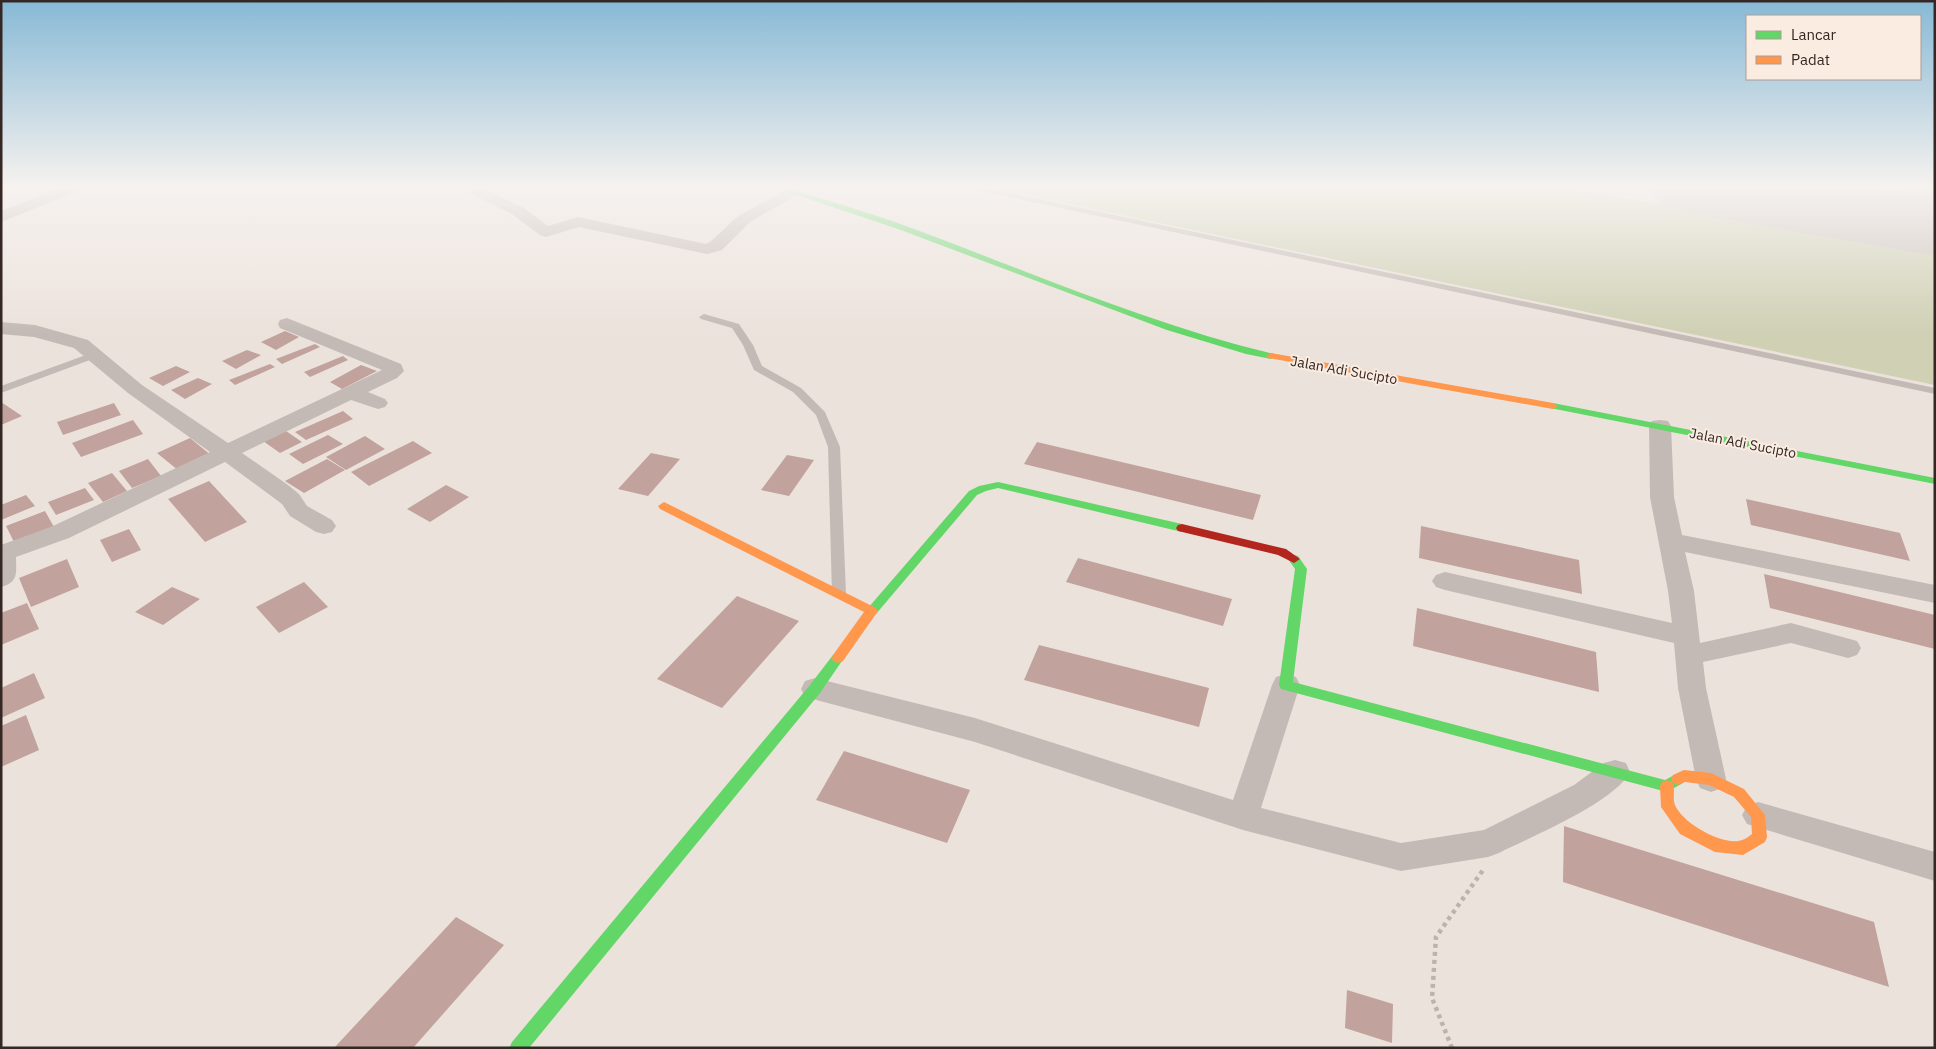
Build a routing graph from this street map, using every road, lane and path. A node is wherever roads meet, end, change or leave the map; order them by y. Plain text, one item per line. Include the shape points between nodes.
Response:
1 (642, 235) edge
2 (727, 235) edge
3 (922, 235) edge
4 (1198, 235) edge
5 (704, 316) dead end
6 (287, 324) dead end
7 (1, 328) edge
8 (94, 355) junction
9 (1, 390) edge
10 (1935, 391) edge
11 (350, 393) junction
12 (378, 403) dead end
13 (1660, 426) junction
14 (228, 452) junction
15 (1935, 481) edge
16 (664, 506) dead end
17 (324, 526) dead end
18 (1671, 541) junction
19 (3, 554) edge
20 (1, 578) edge
21 (1445, 581) dead end
22 (839, 594) junction
23 (1935, 594) edge
24 (872, 611) junction
25 (1687, 646) junction
26 (1848, 648) dead end
27 (1286, 686) junction
28 (814, 689) junction
29 (1615, 772) junction
30 (1711, 779) junction
31 (1667, 786) junction
32 (1758, 815) junction
33 (1243, 817) junction
34 (1488, 843) junction
35 (1935, 866) edge
36 (518, 1048) edge
37 (1452, 1048) edge

1 - 2 street via 707,248 716,246
3 - 13 street, Jalan Adi Sucipto via 1170,328 1249,352
4 - 10 lane
5 - 22 lane via 736,326 758,368 796,390 820,414 834,447
6 - 11 street via 394,368 390,374
7 - 8 street via 35,331 81,344
8 - 9 lane
8 - 14 street via 135,389
11 - 12 street
11 - 14 street
13 - 15 street, Jalan Adi Sucipto
13 - 18 street via 1662,497
14 - 17 street via 291,499 298,511
14 - 19 street via 61,532
16 - 22 street
18 - 23 street
18 - 25 street
19 - 20 street via 4,575
21 - 25 street
22 - 24 street
24 - 27 street via 974,493 998,485 1282,552 1297,561 1301,569
24 - 28 street
25 - 26 street via 1791,633
25 - 30 street via 1692,688
27 - 29 street
27 - 33 street
28 - 33 street via 974,730
28 - 36 street
29 - 31 street
29 - 34 street via 1585,794
30 - 31 street via 1684,776
30 - 32 street via 1739,794
31 - 32 street via 1668,807 1685,829 1715,845 1743,848 1760,837
32 - 35 street
33 - 34 street via 1401,857
34 - 37 path via 1488,863 1436,937 1432,998

